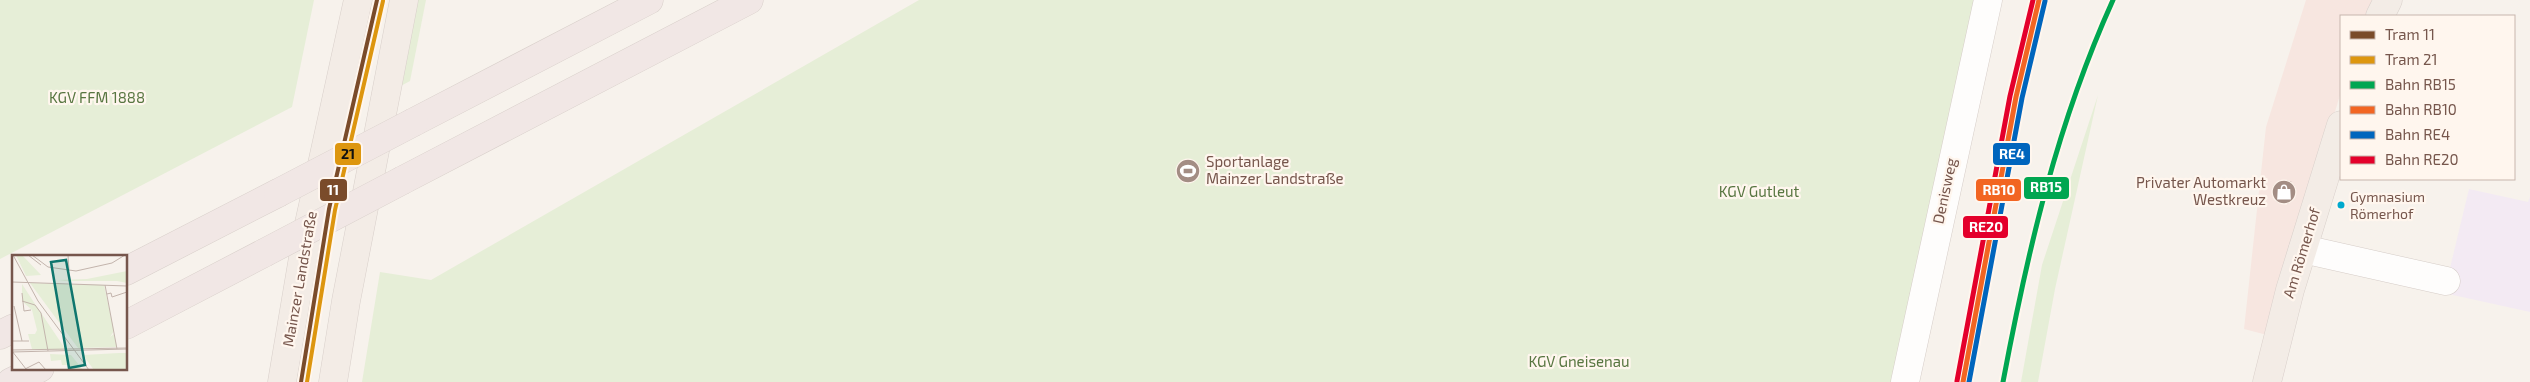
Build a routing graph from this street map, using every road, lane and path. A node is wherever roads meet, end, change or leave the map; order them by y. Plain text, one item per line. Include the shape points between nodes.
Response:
1 (358, 0) edge
2 (404, 0) edge
3 (649, 0) edge
4 (749, 0) edge
5 (1988, 0) edge
6 (2388, 0) edge
7 (2380, 15) edge
8 (2340, 128) edge
9 (2302, 249) junction
10 (128, 269) edge
11 (2446, 281) dead end
12 (128, 324) edge
13 (12, 329) edge
14 (0, 335) edge
15 (36, 370) edge
16 (11, 382) edge
17 (282, 382) edge
18 (333, 382) edge
19 (1905, 382) edge
20 (2267, 382) edge

1 - 17 main road, Mainzer Landstraße via 308,228
2 - 18 main road
3 - 10 highway, bridge
4 - 12 highway, bridge
5 - 19 lane, Denisweg
6 - 7 main road
8 - 9 main road, Am Römerhof
9 - 11 lane
9 - 20 main road, Am Römerhof
13 - 14 highway
15 - 16 highway

